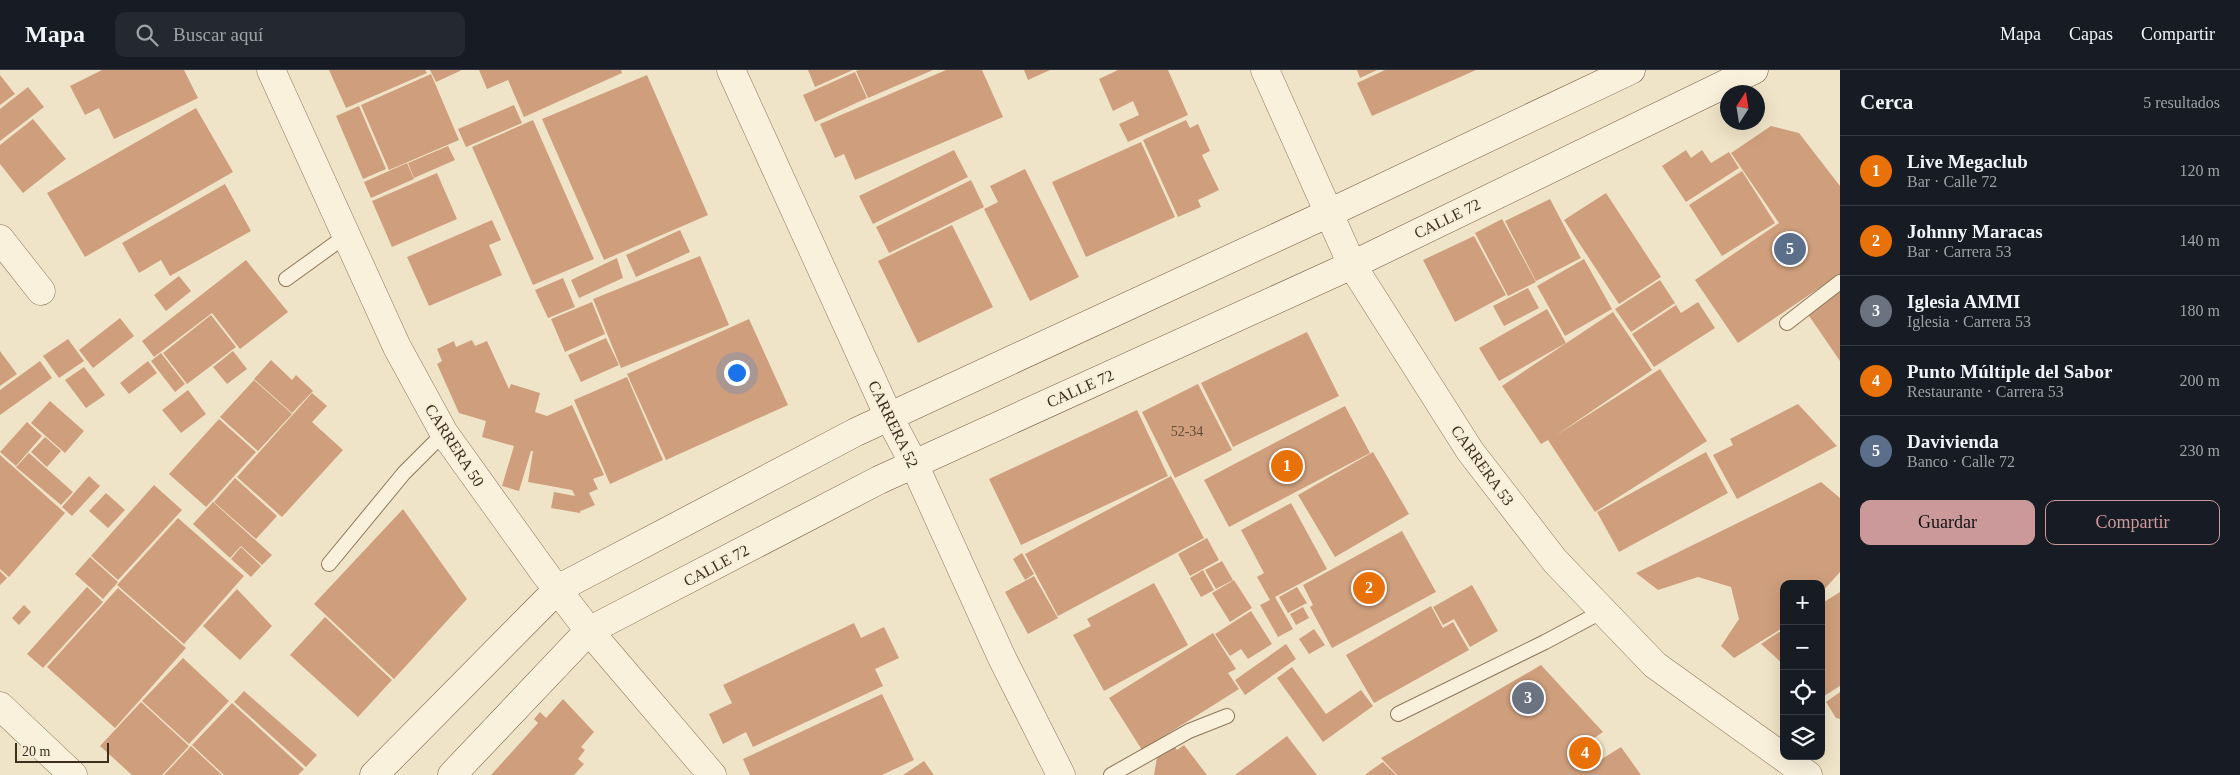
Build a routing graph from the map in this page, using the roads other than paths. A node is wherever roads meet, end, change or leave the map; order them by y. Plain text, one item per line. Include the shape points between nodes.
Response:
1 (272, 70) edge
2 (731, 70) edge
3 (1265, 70) edge
4 (1631, 70) edge
5 (1754, 70) edge
6 (1329, 214) junction
7 (346, 235) junction
8 (0, 239) edge
9 (1352, 264) junction
10 (286, 279) dead end
11 (1840, 282) edge
12 (41, 291) dead end
13 (1787, 323) dead end
14 (889, 417) junction
15 (444, 433) junction
16 (914, 464) junction
17 (329, 564) dead end
18 (558, 591) junction
19 (1603, 611) junction
20 (590, 632) junction
21 (0, 706) edge
22 (1398, 714) dead end
23 (1227, 716) dead end
24 (74, 775) edge
25 (374, 775) edge
26 (452, 775) edge
27 (712, 775) edge
28 (1060, 775) edge
29 (1111, 775) edge
30 (1808, 775) edge

1 - 7 main road, CARRERA 50
2 - 14 main road, CARRERA 52
3 - 6 main road, CARRERA 53
4 - 6 main road
5 - 9 main road, CALLE 72
6 - 9 main road, CARRERA 53
6 - 14 main road
7 - 10 lane
7 - 15 main road, CARRERA 50 via 397,347
8 - 12 main road
9 - 16 main road, CALLE 72
9 - 19 main road, CARRERA 53 via 1470,451 1555,560
11 - 13 lane
14 - 16 main road, CARRERA 52
14 - 18 main road via 847,436
15 - 17 lane via 404,473
15 - 18 main road, CARRERA 50
16 - 20 main road, CALLE 72
16 - 28 main road, CARRERA 52 via 1002,658
18 - 20 main road, CARRERA 50
18 - 25 main road
19 - 22 lane
19 - 30 main road, CARRERA 53 via 1655,665
20 - 26 main road, CALLE 72
20 - 27 main road, CARRERA 50
21 - 24 main road
23 - 29 lane via 1189,731

